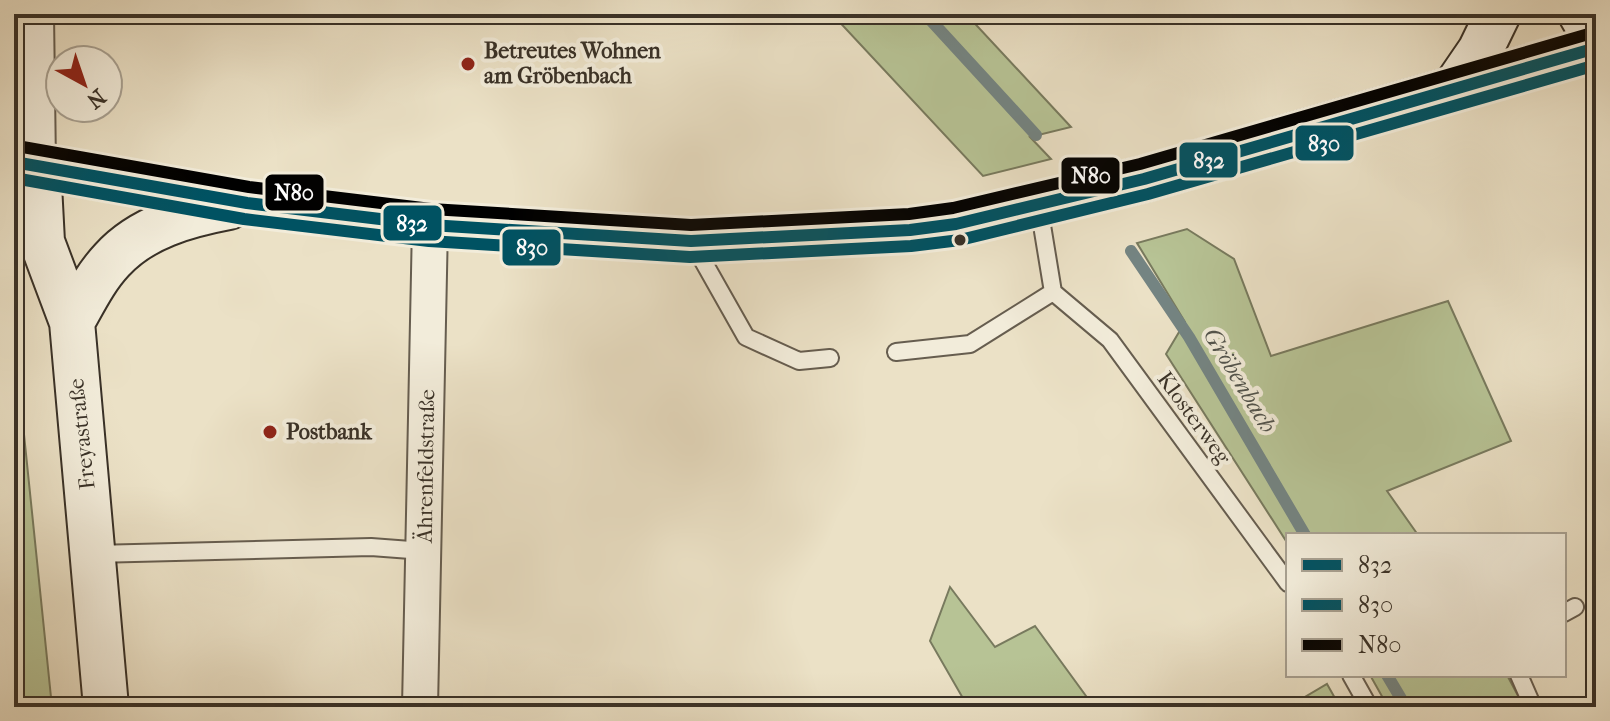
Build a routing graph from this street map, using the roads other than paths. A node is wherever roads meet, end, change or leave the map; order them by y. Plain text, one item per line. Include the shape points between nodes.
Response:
1 (36, 14) edge
2 (1498, 14) edge
3 (1581, 14) edge
4 (1596, 40) edge
5 (1596, 48) edge
6 (1454, 89) junction
7 (26, 164) edge
8 (247, 203) junction
9 (1038, 205) junction
10 (430, 225) junction
11 (691, 241) junction
12 (1053, 292) junction
13 (72, 322) junction
14 (896, 352) dead end
15 (830, 358) dead end
16 (424, 551) junction
17 (94, 554) junction
18 (1286, 580) edge
19 (1352, 677) edge
20 (1520, 677) edge
21 (106, 707) edge
22 (413, 707) edge
23 (420, 707) edge
24 (1369, 707) edge
25 (1533, 707) edge

1 - 7 street
2 - 6 main road
3 - 4 main road
5 - 6 main road
6 - 9 main road
7 - 8 main road
7 - 13 main road, Freyastraße via 42,242
8 - 10 main road
8 - 13 main road via 185,215 150,231 113,258
9 - 11 main road via 910,230
9 - 12 lane
10 - 11 main road
10 - 16 street, Ährenfeldstraße
11 - 15 lane via 746,337 799,361
12 - 14 lane via 970,344
12 - 18 lane, Klosterweg via 1110,340
13 - 17 main road, Freyastraße
16 - 17 lane via 371,547
16 - 23 street, Ährenfeldstraße
17 - 21 main road, Freyastraße
19 - 24 lane
20 - 25 lane
22 - 23 lane

